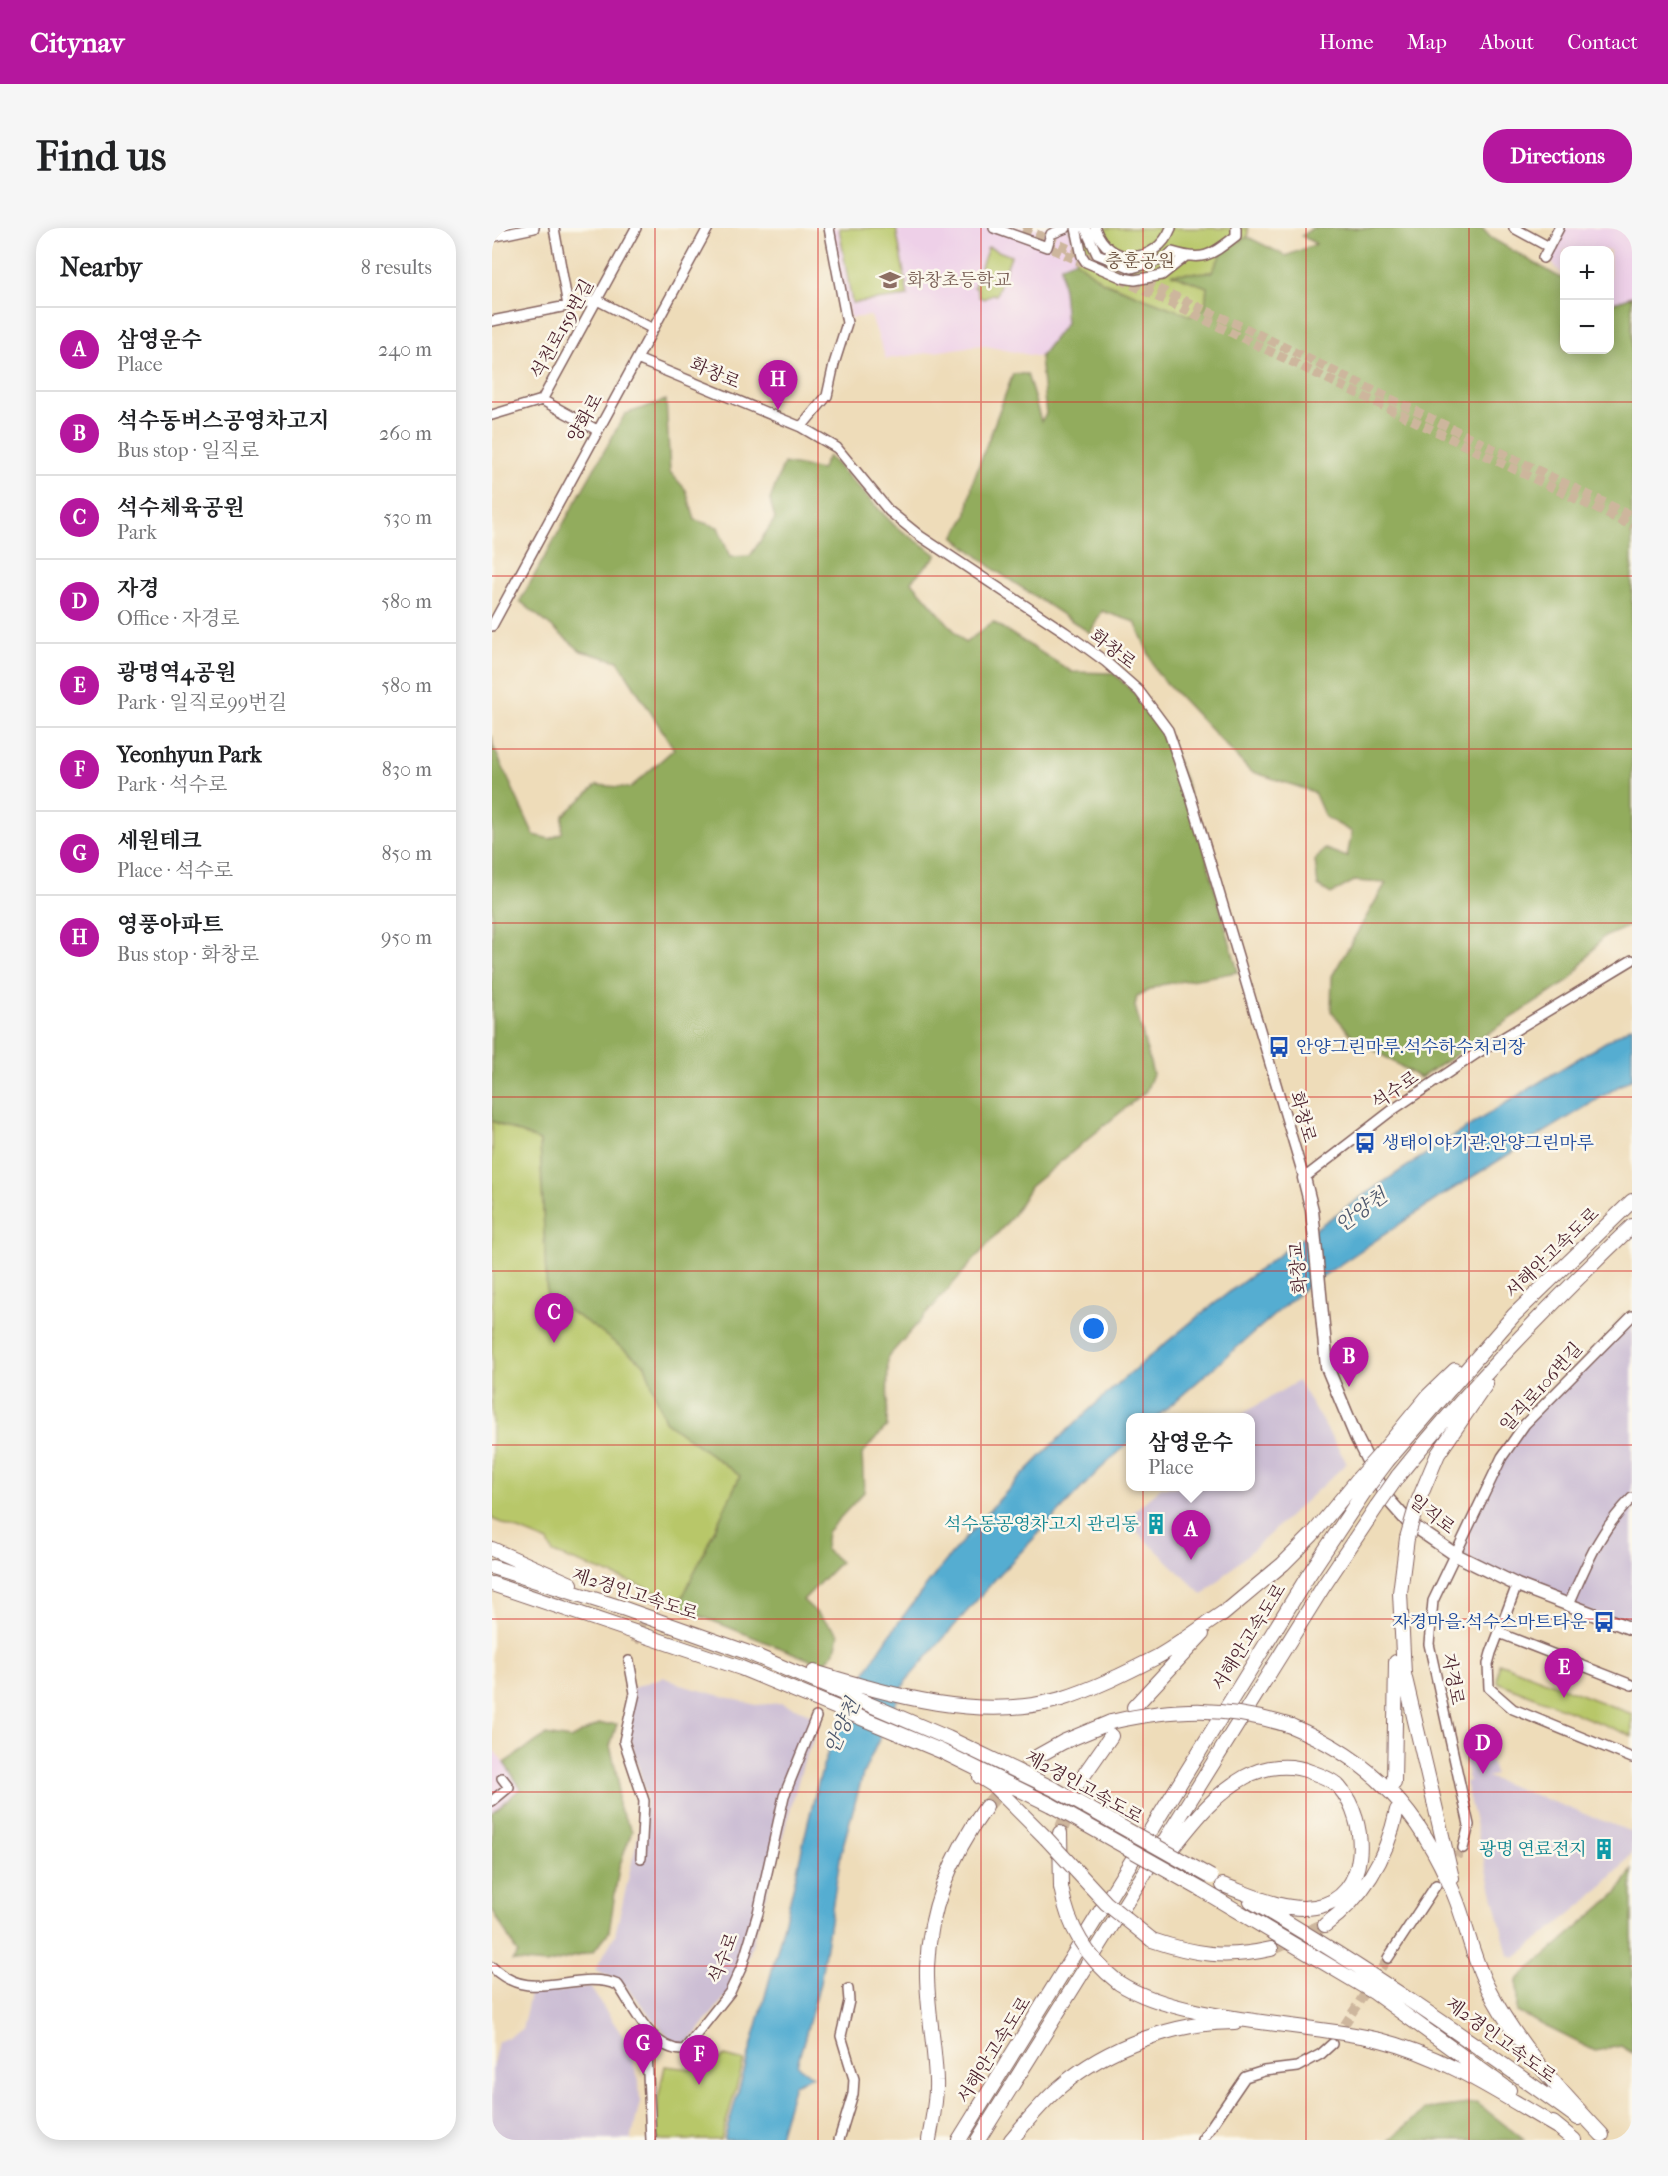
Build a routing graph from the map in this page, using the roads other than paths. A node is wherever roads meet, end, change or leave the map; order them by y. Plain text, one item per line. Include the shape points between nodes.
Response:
1 (534, 228) edge
2 (554, 228) edge
3 (636, 228) edge
4 (708, 228) edge
5 (829, 228) edge
6 (994, 228) edge
7 (1066, 228) edge
8 (1076, 228) edge
9 (1085, 228) edge
10 (1095, 228) edge
11 (1171, 228) edge
12 (1236, 228) edge
13 (1514, 228) edge
14 (1559, 228) edge
15 (492, 237) edge
16 (1162, 245) junction
17 (1106, 247) junction
18 (1549, 247) junction
19 (1172, 252) junction
20 (1097, 254) junction
21 (1138, 256) junction
22 (1186, 256) junction
23 (1543, 258) dead end
24 (1093, 266) junction
25 (1132, 268) junction
26 (1135, 280) junction
27 (597, 300) junction
28 (568, 306) junction
29 (492, 321) edge
30 (653, 329) junction
31 (637, 359) junction
32 (543, 400) junction
33 (492, 415) edge
34 (801, 427) junction
35 (597, 430) junction
36 (493, 624) edge
37 (1632, 960) edge
38 (1304, 1178) junction
39 (1632, 1201) edge
40 (1632, 1226) edge
41 (1632, 1316) edge
42 (1321, 1323) joint
43 (1530, 1328) junction
44 (1362, 1484) junction
45 (1632, 1498) edge
46 (492, 1549) edge
47 (1456, 1555) junction
48 (492, 1567) edge
49 (492, 1584) edge
50 (1517, 1585) junction
51 (492, 1590) edge
52 (1400, 1593) junction
53 (550, 1604) junction
54 (1569, 1604) junction
55 (621, 1608) junction
56 (1229, 1609) junction
57 (1632, 1629) edge
58 (1499, 1633) junction
59 (749, 1653) junction
60 (629, 1661) dead end
61 (1632, 1685) edge
62 (1134, 1707) dead end
63 (816, 1718) dead end
64 (1111, 1729) junction
65 (941, 1751) junction
66 (1631, 1754) edge
67 (1038, 1756) tunnel mouth
68 (502, 1778) dead end
69 (1079, 1782) tunnel mouth
70 (1395, 1783) dead end
71 (492, 1801) edge
72 (986, 1807) tunnel mouth
73 (1397, 1810) dead end
74 (1060, 1833) tunnel mouth
75 (1463, 1848) tunnel mouth
76 (640, 1858) dead end
77 (1217, 1881) junction
78 (1436, 1885) dead end
79 (1454, 1895) junction
80 (1125, 1903) junction
81 (1325, 1925) tunnel mouth
82 (1272, 1949) tunnel mouth
83 (1388, 1958) tunnel mouth
84 (492, 1967) edge
85 (848, 1989) dead end
86 (1275, 2022) junction
87 (646, 2029) junction
88 (1332, 2044) tunnel mouth
89 (1559, 2128) junction
90 (1605, 2138) edge
91 (651, 2140) edge
92 (839, 2140) edge
93 (929, 2140) edge
94 (959, 2140) edge
95 (978, 2140) edge
96 (1011, 2140) edge
97 (1202, 2140) edge
98 (1574, 2140) edge

1 - 15 street
2 - 28 street
3 - 27 street, 석천로159번길
4 - 30 street, 양화로
5 - 34 street via 847,323 827,396
6 - 7 street via 1047,247 1051,234
8 - 24 street via 1082,256
9 - 20 street
10 - 17 street
11 - 16 street
12 - 22 street via 1236,236 1214,255
13 - 18 street
14 - 18 street
16 - 19 street
16 - 21 street
17 - 20 street
17 - 21 street via 1124,256
18 - 23 street
19 - 22 street
19 - 25 street via 1165,259
20 - 24 street
20 - 25 street
21 - 25 street
22 - 26 street via 1162,275
24 - 26 street
25 - 26 street
27 - 28 street
27 - 30 street
27 - 32 street, 석천로159번길
28 - 29 street
30 - 31 street, 양화로
31 - 34 street, 화창로
31 - 35 street, 양화로
32 - 33 street, 석천로159번길
32 - 35 street
34 - 38 street, 화창로 via 837,448 889,511 920,536 1106,662 1139,691 1168,730 1190,791
35 - 36 street, 양화로
37 - 38 street, 석수로 via 1476,1054 1391,1111
38 - 42 main road, 화창교 via 1312,1210
39 - 44 highway, 서해안고속도로, bridge via 1514,1315
40 - 43 highway, 서해안고속도로
41 - 47 street, 일직로106번길 via 1525,1424 1502,1457
42 - 47 main road, 일직로 via 1327,1367 1352,1442 1396,1511
43 - 52 highway, bridge via 1438,1454 1407,1538
43 - 80 highway, 서해안고속도로, bridge via 1445,1418 1398,1476 1323,1587
44 - 56 highway via 1298,1549
44 - 94 highway, 서해안고속도로
45 - 54 street via 1611,1519 1596,1543
46 - 55 highway
47 - 50 main road, 일직로
47 - 75 street, 자경로 via 1433,1601 1429,1630 1438,1689 1469,1825
48 - 55 highway, 제2경인고속도로
49 - 53 highway, 제2경인고속도로
50 - 54 main road, 일직로
50 - 58 street
51 - 53 highway
52 - 70 highway via 1394,1701
52 - 79 highway via 1404,1674
53 - 65 highway, 제2경인고속도로 via 741,1668
54 - 57 main road, 일직로
55 - 59 highway, 제2경인고속도로
56 - 59 highway via 1159,1655 1089,1688 1030,1705 990,1708 926,1701
56 - 62 highway via 1183,1652
58 - 61 street
58 - 66 street via 1491,1653 1488,1678 1489,1688 1502,1701 1513,1709
59 - 77 highway, 제2경인고속도로, bridge via 948,1738 1056,1790
60 - 76 street via 635,1693 624,1741 644,1801
63 - 87 street, 석수로 via 784,1796 758,1913 730,1992 684,2050 668,2048
64 - 67 highway via 1064,1742
64 - 69 highway
64 - 79 highway, bridge via 1156,1712 1203,1709 1257,1715 1291,1726 1350,1757 1398,1797 1428,1839
65 - 82 highway, bridge via 993,1785 1106,1903 1152,1940 1208,1955
65 - 89 highway, 제2경인고속도로, bridge via 1051,1805 1376,1993
68 - 71 street via 509,1787
72 - 93 highway via 943,1885 929,1944 936,2082
73 - 81 highway via 1392,1834 1377,1866 1358,1896
74 - 86 highway, bridge via 1061,1887 1066,1911 1095,1964 1146,1997
77 - 80 highway via 1295,1908 1317,1907 1345,1891 1354,1877 1360,1839 1354,1811 1337,1785 1300,1767 1266,1768 1245,1777 1210,1803
77 - 90 highway, 제2경인고속도로 via 1329,1946 1437,2016
78 - 83 street
79 - 90 highway via 1474,1960 1507,2023 1538,2066
80 - 95 highway, 서해안고속도로
84 - 87 street via 533,1986 605,1980 618,1985
85 - 92 street via 841,2036 854,2079
86 - 89 highway via 1343,2032 1417,2050
86 - 96 highway via 1221,2022 1172,2031 1119,2050 1062,2085
87 - 91 street
88 - 97 street via 1297,2067 1245,2077
89 - 98 highway, 제2경인고속도로

